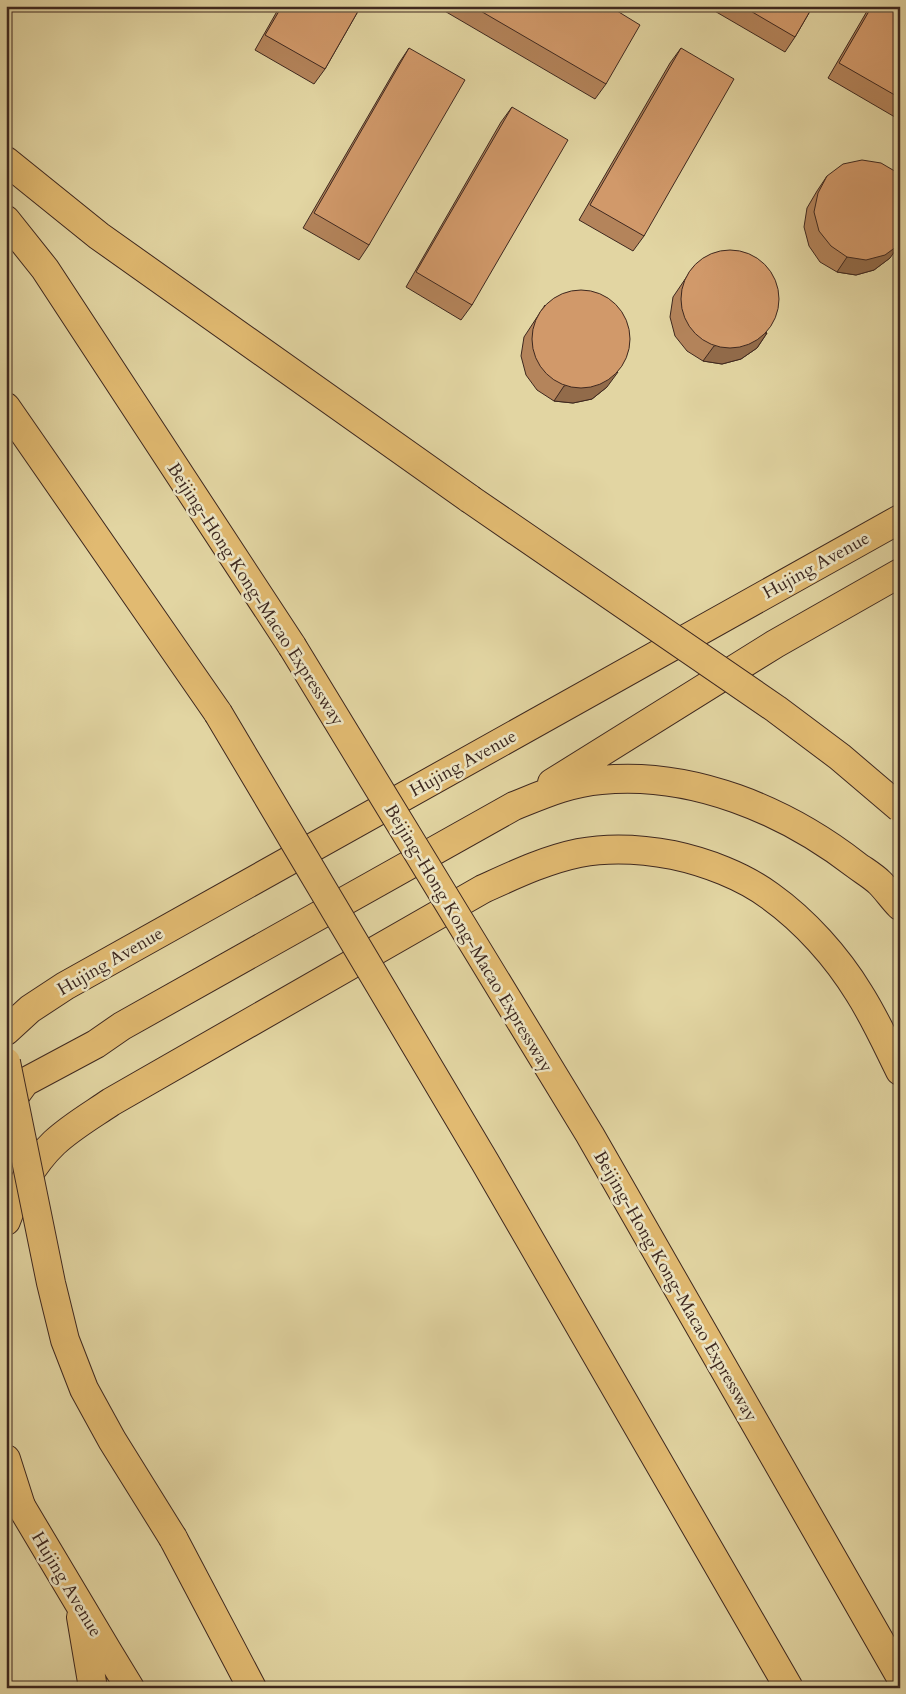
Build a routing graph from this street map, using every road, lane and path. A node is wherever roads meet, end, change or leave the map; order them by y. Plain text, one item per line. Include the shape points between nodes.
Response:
1 (6, 162) edge
2 (6, 220) edge
3 (6, 408) edge
4 (900, 519) edge
5 (900, 572) edge
6 (514, 806) junction
7 (900, 808) edge
8 (900, 906) edge
9 (6, 1032) edge
10 (6, 1062) edge
11 (900, 1070) edge
12 (6, 1108) edge
13 (6, 1221) edge
14 (6, 1459) edge
15 (6, 1480) edge
16 (21, 1506) junction
17 (79, 1603) junction
18 (900, 1676) edge
19 (93, 1688) edge
20 (130, 1688) edge
21 (252, 1688) edge
22 (789, 1688) edge

1 - 7 main road, bridge via 99,236 470,499 776,709
2 - 18 main road, Beijing-Hong Kong-Macao Expressway, bridge via 45,269 292,646 590,1135
3 - 22 main road, bridge via 218,712 485,1162
4 - 9 main road, Hujing Avenue via 65,986 30,1009
5 - 6 main road via 775,644
6 - 8 main road via 559,788 602,780 646,780 687,785 763,809 805,830 880,883
6 - 12 main road via 25,1082
10 - 21 main road, bridge via 65,1340 89,1398 173,1538
11 - 13 main road via 859,993 840,966 792,914 769,895 744,880 688,858 635,849 579,853 549,861 483,889 111,1102 54,1143 29,1174
14 - 16 main road
15 - 16 main road, Hujing Avenue
16 - 17 main road, Hujing Avenue
17 - 19 main road
17 - 20 main road, Hujing Avenue

